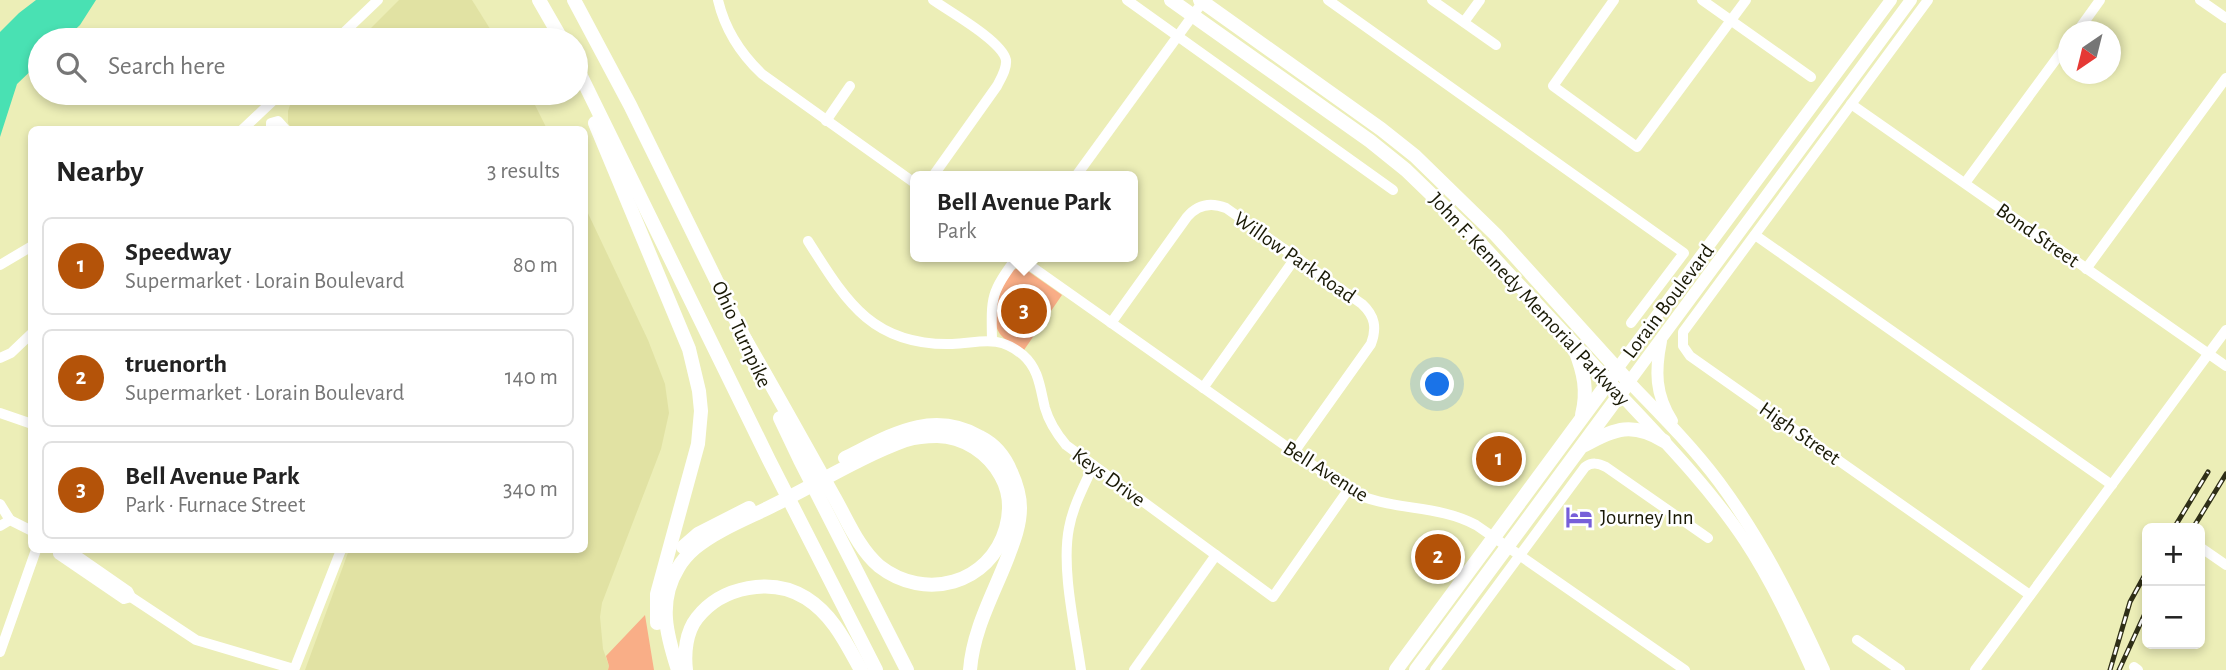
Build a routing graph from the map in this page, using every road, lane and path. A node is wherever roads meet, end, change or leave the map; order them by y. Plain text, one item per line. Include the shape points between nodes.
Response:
1 (378, 0) edge
2 (537, 0) edge
3 (573, 0) edge
4 (718, 0) edge
5 (933, 0) edge
6 (1127, 0) edge
7 (1171, 0) edge
8 (1328, 0) edge
9 (1432, 0) edge
10 (1480, 0) edge
11 (1614, 0) edge
12 (1702, 0) edge
13 (1746, 0) edge
14 (1891, 0) edge
15 (1911, 0) edge
16 (1928, 0) edge
17 (2100, 0) edge
18 (2200, 0) edge
19 (1202, 1) edge
20 (1193, 15) junction
21 (2226, 18) edge
22 (1731, 20) junction
23 (2085, 21) edge
24 (1464, 22) junction
25 (349, 28) edge
26 (550, 28) edge
27 (554, 28) edge
28 (1177, 36) junction
29 (1496, 45) dead end
30 (2058, 57) edge
31 (1811, 77) dead end
32 (2226, 78) edge
33 (850, 86) dead end
34 (588, 90) edge
35 (1851, 104) junction
36 (268, 105) edge
37 (587, 105) edge
38 (260, 112) junction
39 (826, 121) junction
40 (246, 126) edge
41 (271, 126) edge
42 (937, 171) edge
43 (1080, 171) edge
44 (910, 180) edge
45 (1965, 183) junction
46 (1394, 190) dead end
47 (1755, 235) junction
48 (808, 242) dead end
49 (28, 248) edge
50 (1296, 257) junction
51 (1015, 262) edge
52 (1025, 262) edge
53 (0, 265) edge
54 (2086, 269) junction
55 (1111, 323) junction
56 (1630, 323) dead end
57 (2226, 330) edge
58 (28, 337) edge
59 (1662, 337) junction
60 (745, 339) junction
61 (992, 340) junction
62 (1570, 340) junction
63 (2209, 353) junction
64 (0, 358) edge
65 (2226, 366) edge
66 (1617, 369) junction
67 (1608, 381) junction
68 (1629, 382) junction
69 (1203, 388) junction
70 (1620, 394) junction
71 (0, 413) edge
72 (28, 423) edge
73 (1575, 428) junction
74 (1664, 441) junction
75 (1685, 442) junction
76 (1581, 447) junction
77 (1294, 452) junction
78 (853, 460) junction
79 (1093, 466) junction
80 (2112, 485) junction
81 (1348, 490) junction
82 (0, 504) edge
83 (761, 507) junction
84 (10, 520) junction
85 (0, 526) edge
86 (28, 529) edge
87 (1708, 538) dead end
88 (1507, 547) junction
89 (2205, 550) edge
90 (35, 553) edge
91 (58, 553) edge
92 (73, 553) edge
93 (340, 553) edge
94 (1216, 555) junction
95 (2226, 565) edge
96 (664, 574) junction
97 (2030, 595) junction
98 (131, 597) junction
99 (1857, 640) dead end
100 (0, 652) edge
101 (294, 670) edge
102 (670, 670) edge
103 (678, 670) edge
104 (686, 670) edge
105 (861, 670) edge
106 (876, 670) edge
107 (907, 670) edge
108 (970, 670) edge
109 (1080, 670) edge
110 (1134, 670) edge
111 (1396, 670) edge
112 (1416, 670) edge
113 (1435, 670) edge
114 (1685, 670) edge
115 (1812, 670) edge
116 (1824, 670) edge
117 (1900, 670) edge
118 (1975, 670) edge

1 - 25 street
2 - 26 highway
2 - 27 highway
3 - 60 highway, Ohio Turnpike
4 - 39 street via 731,36 753,66
5 - 42 street via 1001,49 1006,61 997,86
6 - 28 street
7 - 20 highway, John F. Kennedy Memorial Parkway
8 - 56 street via 1684,253
9 - 24 street
10 - 24 street
11 - 22 street via 1552,86 1637,147
12 - 22 street
13 - 22 street
14 - 66 main road, Lorain Boulevard
15 - 59 main road, Lorain Boulevard
16 - 35 street
17 - 23 street
18 - 21 street
19 - 20 street
19 - 66 highway, John F. Kennedy Memorial Parkway via 1415,156 1496,236
20 - 28 street
20 - 62 highway, John F. Kennedy Memorial Parkway via 1406,170
22 - 31 street
24 - 29 street
28 - 43 street
28 - 46 street
30 - 45 street
32 - 54 street
33 - 39 street
34 - 106 highway, Ohio Turnpike
35 - 45 street, Bond Street
35 - 47 street
36 - 38 street
37 - 96 highway via 696,374 701,411 698,444
38 - 40 street
38 - 41 street
39 - 44 street
45 - 54 street, Bond Street
47 - 80 street
47 - 97 street, High Street via 1683,332 1686,352
48 - 61 street via 849,303 881,328 939,344
49 - 53 street
50 - 55 street, Willow Park Road via 1226,208 1204,205 1187,217
50 - 69 street
50 - 77 street, Willow Park Road via 1366,308 1375,329 1371,344
51 - 61 street via 993,294
52 - 55 street, Bell Avenue
54 - 63 street, Bond Street
55 - 69 street, Bell Avenue
57 - 63 street
58 - 64 street
59 - 68 main road, Lorain Boulevard
59 - 75 main road via 1657,386 1661,402
60 - 78 highway via 864,550 881,567 912,582 944,584 975,573 996,552 1008,520 1007,491 988,458 971,446 947,437 918,437
60 - 107 highway, Ohio Turnpike via 800,460
61 - 79 street, Keys Drive via 1022,354 1033,366 1057,434
62 - 67 highway, John F. Kennedy Memorial Parkway
62 - 73 highway via 1586,383
63 - 65 street, Bond Street
63 - 80 street
66 - 67 highway, Lorain Boulevard
66 - 68 highway, John F. Kennedy Memorial Parkway
67 - 70 highway, John F. Kennedy Memorial Parkway
67 - 73 highway, Lorain Boulevard
68 - 70 highway, Lorain Boulevard
68 - 75 main road, John F. Kennedy Memorial Parkway
69 - 77 street, Bell Avenue
70 - 74 main road, John F. Kennedy Memorial Parkway
70 - 76 highway, Lorain Boulevard
71 - 72 street
73 - 88 highway, Lorain Boulevard
74 - 76 highway via 1652,433 1624,429
74 - 115 main road, John F. Kennedy Memorial Parkway via 1745,541
75 - 116 main road, John F. Kennedy Memorial Parkway via 1718,480 1758,540
76 - 88 highway, Lorain Boulevard
77 - 81 street, Bell Avenue
78 - 83 highway
78 - 108 highway via 912,428 939,423 985,439 1009,466 1020,496 1019,521 974,640
79 - 94 street, Keys Drive
79 - 109 street via 1072,515 1067,542
80 - 97 street
81 - 88 street, Bell Avenue via 1378,503 1456,516
81 - 94 street, Keys Drive via 1273,597
82 - 84 street
83 - 96 highway via 698,534
83 - 103 highway via 701,544 678,568 665,611
84 - 85 street
84 - 86 street
87 - 88 street, Lorain Boulevard via 1595,463 1585,467
88 - 111 highway, Lorain Boulevard
88 - 112 highway, Lorain Boulevard
88 - 113 street, Lorain Boulevard
88 - 114 street, Bell Avenue
89 - 95 street
90 - 100 street
91 - 98 street via 124,599
92 - 98 street
93 - 101 street
94 - 110 street
96 - 102 highway via 656,613
97 - 118 street
98 - 101 street via 196,640
99 - 117 street
104 - 105 highway via 687,640 697,618 727,594 749,587 793,591 819,607

